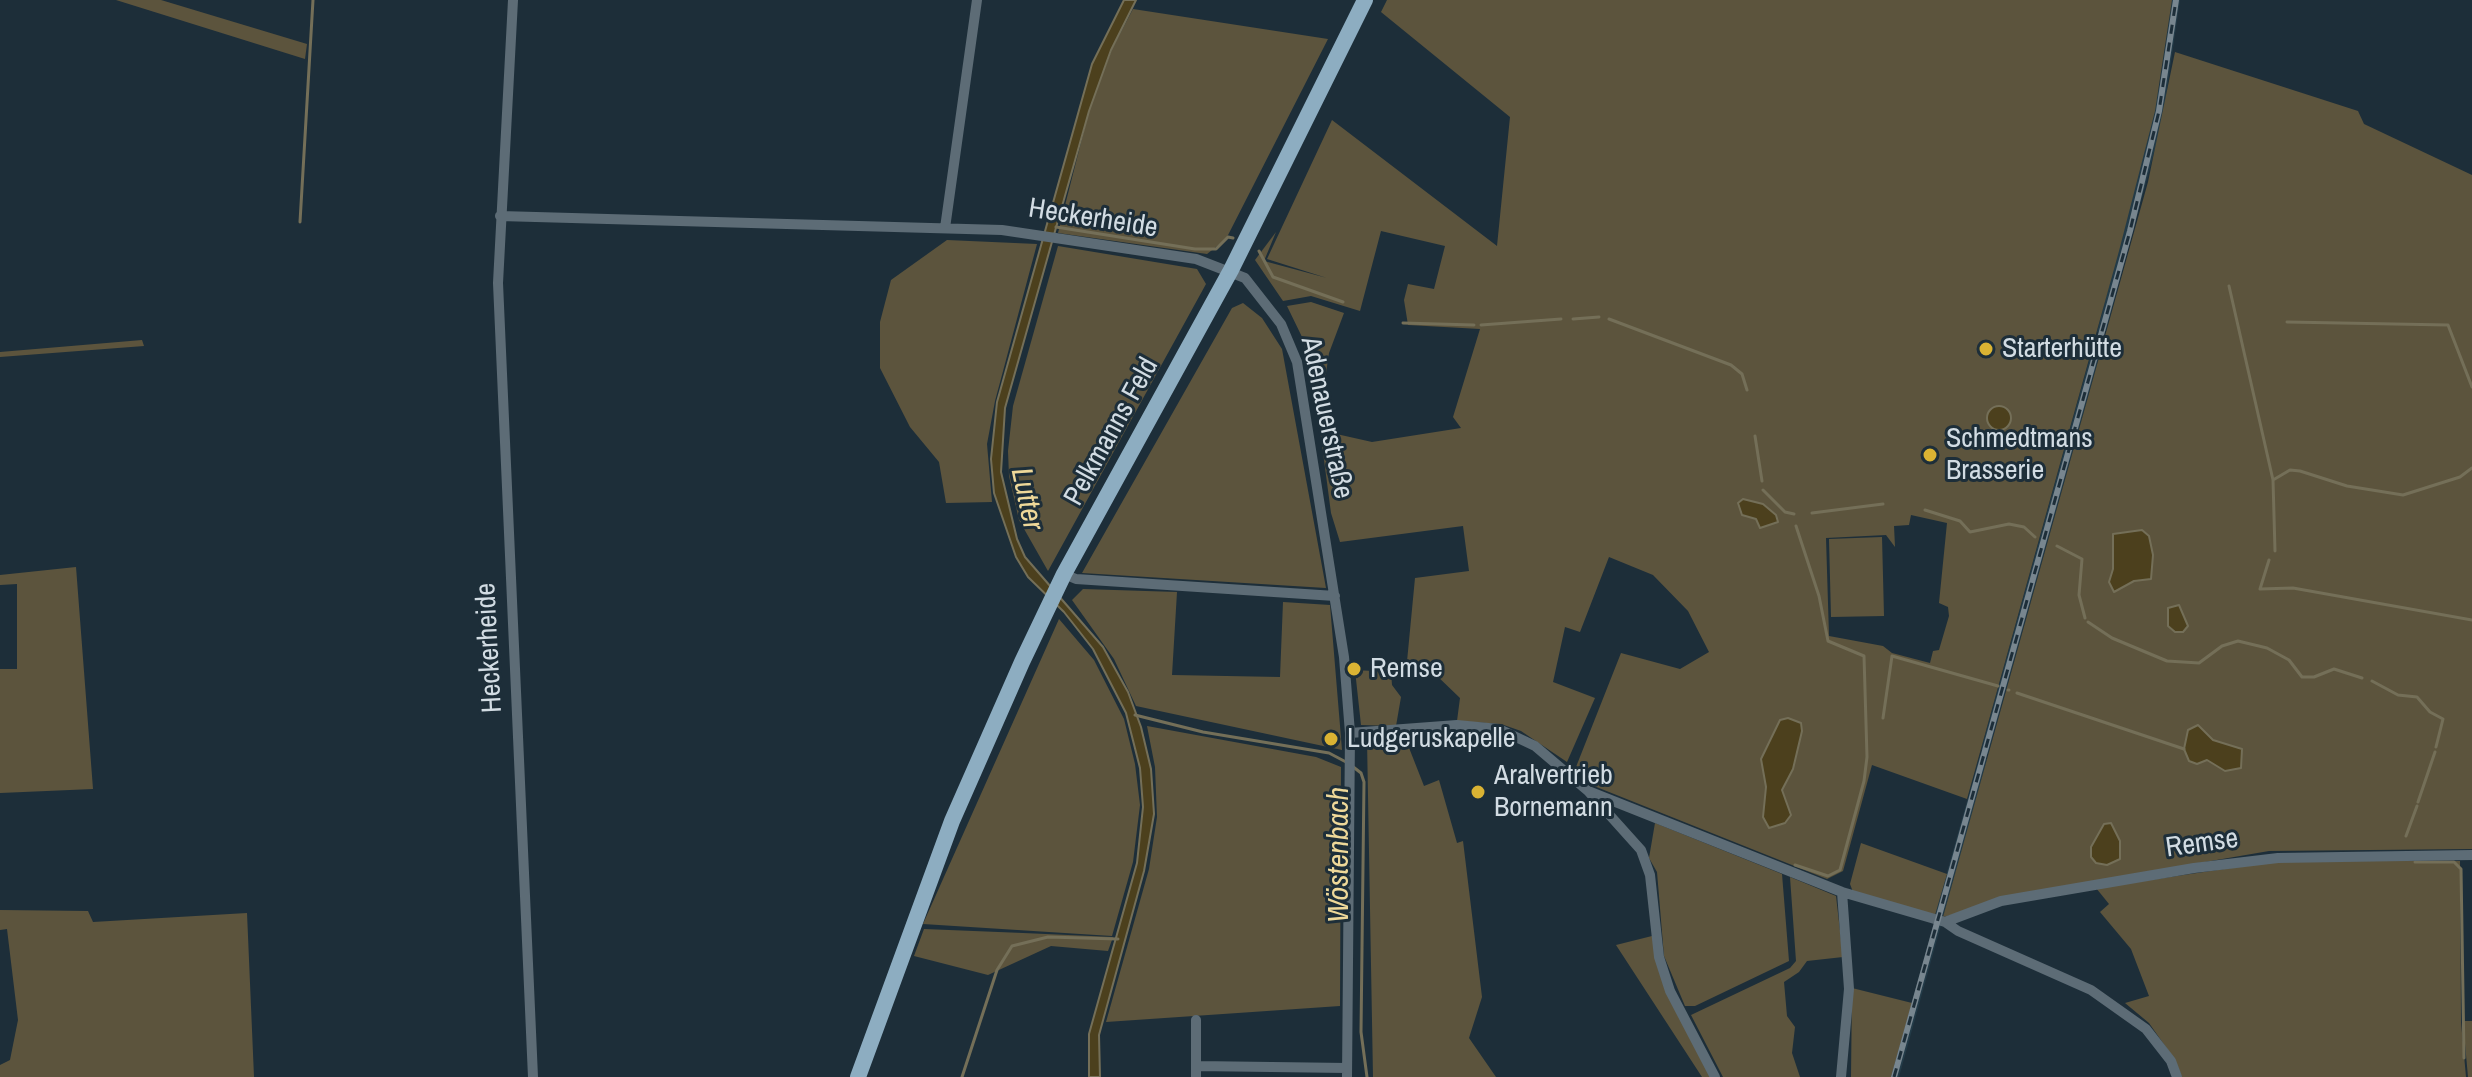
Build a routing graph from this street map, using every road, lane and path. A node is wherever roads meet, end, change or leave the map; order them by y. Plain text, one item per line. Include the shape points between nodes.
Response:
1 (513, 0) edge
2 (977, 0) edge
3 (1365, 0) edge
4 (500, 216) junction
5 (945, 228) junction
6 (1231, 270) junction
7 (1062, 579) junction
8 (1335, 596) junction
9 (1350, 733) junction
10 (1588, 791) junction
11 (2472, 855) edge
12 (1842, 892) junction
13 (1945, 922) junction
14 (1196, 1020) dead end
15 (1196, 1072) edge
16 (1347, 1072) edge
17 (533, 1077) edge
18 (858, 1077) edge
19 (1715, 1077) edge
20 (1841, 1077) edge
21 (2177, 1077) edge

1 - 4 street, Heckerheide
2 - 5 street
3 - 6 main road, Pelkmanns Feld
4 - 5 street, Heckerheide
4 - 17 street, Heckerheide via 499,299
5 - 6 street, Heckerheide via 1035,234 1196,259
6 - 7 main road, Pelkmanns Feld
6 - 8 street, Adenauerstraße via 1273,310 1297,362
7 - 8 street
7 - 18 main road, Pelkmanns Feld via 952,821
8 - 9 street, Adenauerstraße
9 - 10 street via 1457,725 1499,729 1535,746
9 - 16 street, Adenauerstraße
10 - 12 street
10 - 19 street via 1641,850 1670,991
11 - 13 street, Remse via 2278,858 2222,865 2001,901
12 - 13 street
12 - 20 street via 1849,989
13 - 21 street via 2121,1008 2146,1029
14 - 15 street
15 - 16 street

